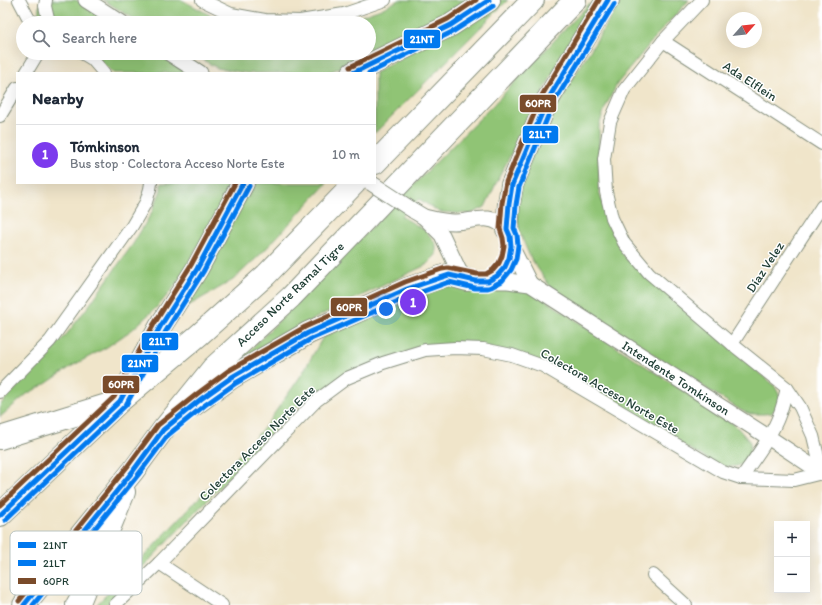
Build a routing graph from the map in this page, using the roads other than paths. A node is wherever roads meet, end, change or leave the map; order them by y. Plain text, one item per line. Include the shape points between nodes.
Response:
1 (19, 0) edge
2 (46, 0) edge
3 (86, 0) edge
4 (202, 0) edge
5 (385, 0) edge
6 (489, 0) edge
7 (533, 0) edge
8 (575, 0) edge
9 (608, 0) edge
10 (702, 0) edge
11 (28, 16) edge
12 (47, 16) edge
13 (111, 16) edge
14 (242, 16) edge
15 (331, 16) edge
16 (663, 41) junction
17 (34, 60) edge
18 (92, 60) edge
19 (180, 60) edge
20 (27, 72) edge
21 (103, 72) edge
22 (198, 72) edge
23 (355, 72) edge
24 (16, 90) edge
25 (0, 116) edge
26 (822, 144) edge
27 (376, 162) edge
28 (151, 184) edge
29 (242, 184) edge
30 (354, 184) edge
31 (372, 184) edge
32 (822, 206) edge
33 (419, 214) junction
34 (509, 238) junction
35 (478, 280) junction
36 (530, 284) junction
37 (732, 344) junction
38 (788, 388) junction
39 (0, 392) edge
40 (120, 401) junction
41 (163, 430) junction
42 (768, 437) junction
43 (0, 438) edge
44 (133, 471) junction
45 (822, 473) edge
46 (741, 478) junction
47 (0, 515) edge
48 (84, 531) edge
49 (108, 531) edge
50 (158, 563) junction
51 (653, 575) dead end
52 (142, 579) edge
53 (32, 595) edge
54 (82, 595) edge
55 (125, 595) edge
56 (24, 605) edge
57 (78, 605) edge
58 (115, 605) edge
59 (222, 605) edge
60 (686, 605) edge

1 - 11 street
2 - 12 street
3 - 13 street
4 - 14 street via 231,14
5 - 15 street
6 - 23 highway via 451,25
7 - 27 highway
8 - 41 highway, Acceso Norte Ramal Tigre via 291,297 213,368
9 - 34 highway via 547,101 512,185
10 - 16 street
16 - 26 street, Ada Elflein
16 - 37 street via 624,90 610,122 604,158 606,192 612,218 624,243 649,273
17 - 20 street
18 - 21 street
19 - 22 street
24 - 25 street
28 - 39 street via 146,202 132,226 50,342
29 - 40 highway via 197,270 160,327
30 - 40 highway via 266,275
31 - 33 street, bridge
32 - 37 street, Díaz Velez
33 - 34 street via 454,222 490,219 499,223
33 - 35 street via 442,235 459,271
34 - 35 street via 509,258 505,267 498,276
34 - 36 street
35 - 36 street, Intendente Tomkinson
35 - 41 highway via 444,276 407,289 308,333 232,377
36 - 42 street, Intendente Tomkinson
37 - 38 street
38 - 42 street via 780,414
38 - 45 street via 813,436
40 - 43 highway
40 - 47 highway
41 - 44 highway, Acceso Norte Ramal Tigre
42 - 45 street, Intendente Tomkinson
42 - 46 street
44 - 48 highway, Acceso Norte Ramal Tigre
44 - 49 highway
45 - 46 street, Colectora Acceso Norte Este via 794,480
46 - 50 street, Colectora Acceso Norte Este via 723,472 543,366 512,355 483,349 425,350 382,363 347,378 316,401
50 - 52 street, Colectora Acceso Norte Este
50 - 59 street
51 - 60 street
53 - 56 highway, Acceso Norte Ramal Tigre
54 - 57 highway
55 - 58 street, Colectora Acceso Norte Este

